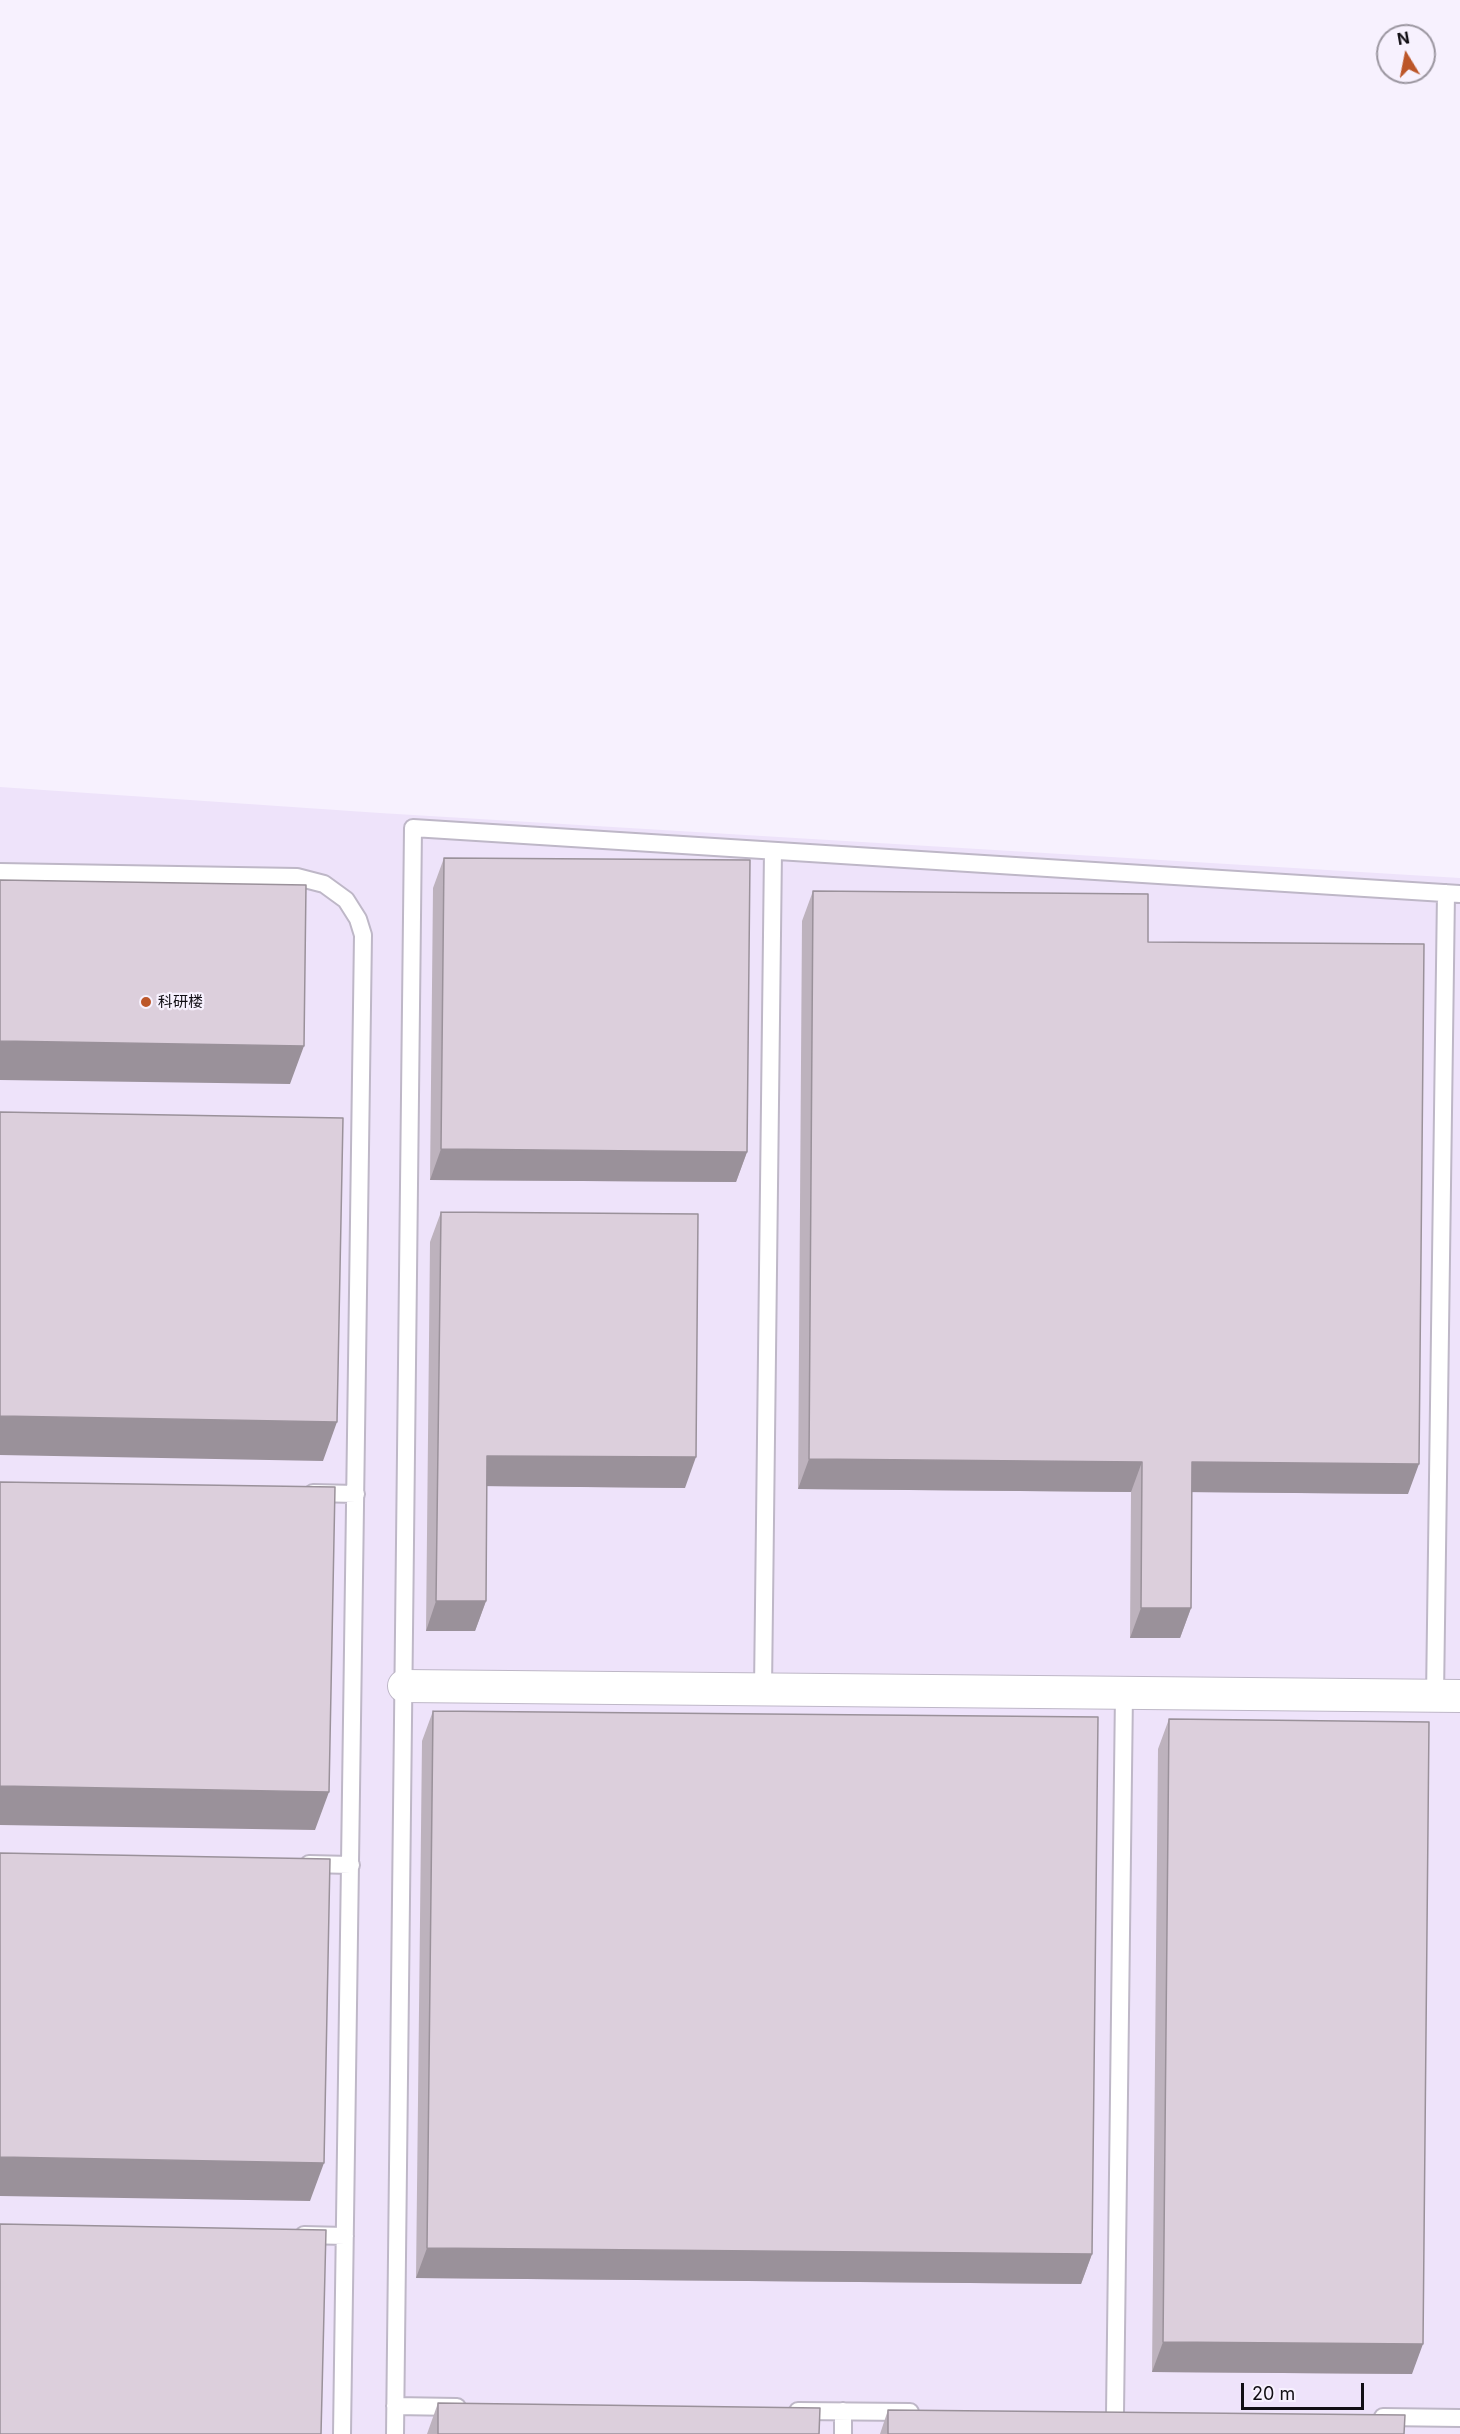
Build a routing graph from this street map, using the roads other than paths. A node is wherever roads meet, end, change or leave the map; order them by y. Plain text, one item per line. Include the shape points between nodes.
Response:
1 (773, 850) junction
2 (0, 872) edge
3 (1453, 894) edge
4 (338, 1124) edge
5 (362, 1124) junction
6 (297, 1493) edge
7 (356, 1494) junction
8 (404, 1686) junction
9 (763, 1689) junction
10 (1124, 1693) junction
11 (1448, 1696) edge
12 (292, 1864) edge
13 (351, 1865) junction
14 (287, 2235) edge
15 (345, 2236) junction
16 (395, 2406) junction
17 (478, 2407) edge
18 (784, 2410) edge
19 (843, 2411) junction
20 (926, 2412) edge
21 (1115, 2414) edge
22 (1365, 2417) edge
23 (1460, 2418) edge
24 (342, 2434) edge
25 (395, 2434) edge
26 (843, 2434) edge

1 - 3 lane
1 - 8 lane via 413,828
1 - 9 lane
2 - 5 lane via 297,877 324,884 346,900 363,935
3 - 11 lane
4 - 5 lane
5 - 7 lane
6 - 7 lane
7 - 13 lane
8 - 9 street
8 - 16 lane
9 - 10 street
10 - 11 street
10 - 21 lane
12 - 13 lane
13 - 15 lane
14 - 15 lane
15 - 24 lane
16 - 17 lane
16 - 25 lane
18 - 19 lane
19 - 20 lane
19 - 26 lane
22 - 23 lane

